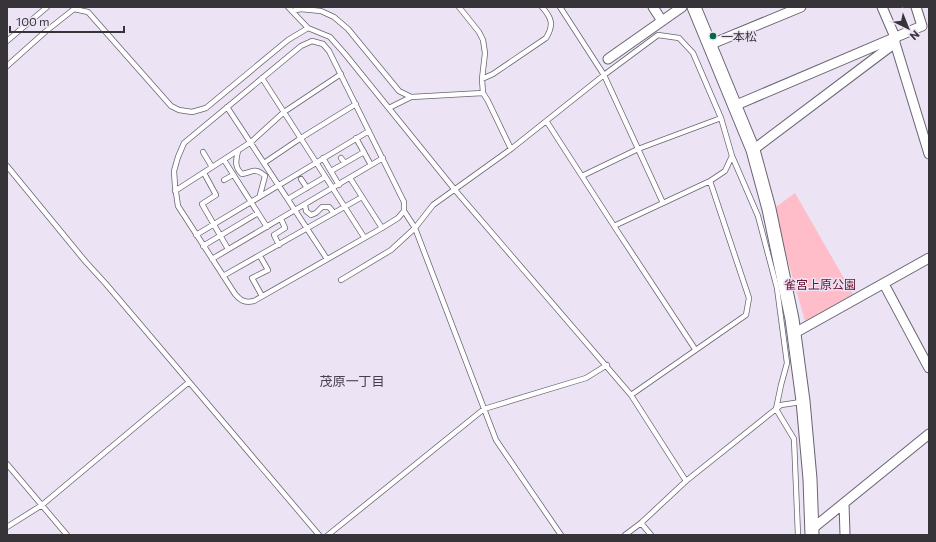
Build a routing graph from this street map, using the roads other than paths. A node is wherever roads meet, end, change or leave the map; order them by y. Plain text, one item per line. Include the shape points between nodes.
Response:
1 (47, 7) edge
2 (288, 7) edge
3 (459, 7) edge
4 (542, 7) edge
5 (560, 7) edge
6 (653, 7) edge
7 (682, 7) edge
8 (694, 7) edge
9 (801, 7) edge
10 (882, 7) edge
11 (916, 7) edge
12 (292, 11) junction
13 (662, 21) junction
14 (308, 28) junction
15 (895, 40) junction
16 (7, 41) edge
17 (709, 45) junction
18 (608, 59) dead end
19 (7, 66) edge
20 (341, 74) junction
21 (604, 75) junction
22 (262, 78) junction
23 (482, 79) junction
24 (483, 93) junction
25 (411, 97) junction
26 (356, 104) junction
27 (734, 106) junction
28 (228, 107) junction
29 (389, 108) junction
30 (284, 112) junction
31 (721, 118) junction
32 (547, 122) junction
33 (369, 131) junction
34 (301, 138) junction
35 (356, 138) junction
36 (251, 142) junction
37 (638, 149) junction
38 (511, 150) junction
39 (753, 150) junction
40 (238, 151) junction
41 (203, 152) dead end
42 (364, 152) junction
43 (929, 154) edge
44 (732, 156) junction
45 (323, 158) junction
46 (341, 158) dead end
47 (383, 158) junction
48 (224, 160) junction
49 (316, 162) junction
50 (264, 163) junction
51 (345, 163) junction
52 (371, 165) junction
53 (7, 166) edge
54 (212, 167) junction
55 (331, 171) junction
56 (204, 172) junction
57 (233, 175) junction
58 (582, 176) junction
59 (325, 177) junction
60 (350, 178) junction
61 (302, 179) dead end
62 (224, 180) dead end
63 (710, 181) junction
64 (278, 184) junction
65 (339, 185) junction
66 (307, 188) junction
67 (333, 188) junction
68 (455, 190) junction
69 (176, 191) junction
70 (260, 195) junction
71 (362, 197) junction
72 (288, 199) junction
73 (250, 201) junction
74 (663, 203) junction
75 (305, 205) junction
76 (345, 207) junction
77 (296, 210) junction
78 (404, 211) junction
79 (258, 213) junction
80 (334, 213) junction
81 (281, 219) junction
82 (213, 224) junction
83 (614, 226) junction
84 (267, 227) junction
85 (307, 228) junction
86 (382, 228) junction
87 (415, 228) junction
88 (196, 234) junction
89 (220, 236) junction
90 (364, 237) junction
91 (279, 245) junction
92 (203, 246) junction
93 (228, 249) junction
94 (260, 256) junction
95 (929, 258) edge
96 (212, 259) junction
97 (328, 259) junction
98 (223, 276) junction
99 (341, 280) dead end
100 (884, 284) junction
101 (262, 296) junction
102 (793, 334) junction
103 (695, 349) junction
104 (607, 365) junction
105 (929, 368) edge
106 (189, 382) junction
107 (631, 395) junction
108 (803, 402) junction
109 (484, 409) junction
110 (776, 409) junction
111 (929, 434) edge
112 (7, 464) edge
113 (686, 481) junction
114 (844, 503) junction
115 (42, 505) junction
116 (641, 523) junction
117 (7, 526) edge
118 (812, 532) edge
119 (67, 535) edge
120 (319, 535) edge
121 (328, 535) edge
122 (561, 535) edge
123 (625, 535) edge
124 (652, 535) edge
125 (798, 535) edge
126 (845, 535) edge

1 - 16 lane
2 - 12 lane
3 - 23 lane via 483,40 485,54
4 - 23 lane via 550,17 551,30 546,38
5 - 21 lane
6 - 13 street
7 - 13 street
8 - 17 street
9 - 17 street
10 - 15 street
11 - 15 street via 922,26
12 - 14 lane
12 - 25 lane via 321,11 334,17 348,29 399,91
13 - 18 street
14 - 19 lane via 288,40 206,108 192,112 179,110 164,98 88,12 74,9
14 - 29 lane via 330,37
15 - 27 street
15 - 39 street
15 - 43 street
17 - 27 street
20 - 22 lane via 329,51 323,44 312,40
20 - 26 lane
20 - 30 lane
21 - 31 lane via 658,35 679,38 693,53
21 - 32 lane
21 - 37 lane
22 - 28 lane
22 - 30 lane
23 - 24 lane
24 - 25 lane
24 - 38 lane
25 - 29 lane
26 - 33 lane
26 - 34 lane
27 - 39 street
28 - 36 lane
28 - 69 lane via 184,143 174,171
29 - 68 lane
30 - 34 lane
30 - 36 lane
31 - 37 lane
31 - 44 lane
32 - 38 lane
32 - 58 lane
33 - 35 lane
33 - 47 lane
34 - 49 lane
34 - 50 lane
35 - 42 lane
35 - 45 lane
36 - 40 lane
36 - 50 lane
37 - 58 lane
37 - 74 lane
38 - 68 lane
39 - 102 street via 771,217
40 - 48 lane
40 - 70 lane via 235,163 237,170 242,174 260,171 265,176
41 - 54 lane
42 - 51 lane
42 - 52 lane
44 - 63 lane via 725,171
44 - 110 lane via 758,216 777,288 787,364
45 - 49 lane
45 - 55 lane
46 - 51 lane
47 - 52 lane
47 - 78 lane via 404,202
48 - 54 lane
48 - 57 lane
49 - 59 lane
49 - 64 lane
50 - 64 lane
51 - 55 lane
52 - 60 lane
53 - 106 lane
54 - 56 lane
55 - 65 lane
56 - 69 lane
56 - 82 lane via 216,194 202,204
57 - 62 lane
57 - 73 lane
58 - 83 lane
59 - 66 lane
59 - 67 lane
60 - 65 lane
60 - 71 lane
61 - 66 lane
63 - 74 lane
63 - 103 lane via 749,298 746,315
64 - 70 lane
64 - 72 lane
65 - 67 lane
66 - 72 lane
67 - 75 lane
67 - 76 lane
68 - 87 lane via 433,205
68 - 104 lane
69 - 88 lane via 178,206
70 - 73 lane
71 - 76 lane
71 - 86 lane
72 - 77 lane
73 - 79 lane
73 - 82 lane
74 - 83 lane
75 - 77 lane
75 - 80 lane via 311,216 325,206
76 - 80 lane
76 - 90 lane
77 - 81 lane
77 - 85 lane
78 - 86 lane
78 - 87 lane
79 - 84 lane
79 - 89 lane
80 - 85 lane
81 - 84 lane
81 - 91 lane via 286,228 274,235
82 - 88 lane
82 - 89 lane
83 - 103 lane
84 - 93 lane
85 - 91 lane
85 - 97 lane
86 - 90 lane
87 - 99 lane via 391,250
87 - 109 lane
88 - 92 lane
89 - 92 lane
89 - 93 lane
90 - 97 lane
91 - 94 lane
92 - 96 lane
93 - 96 lane
94 - 98 lane
94 - 101 lane via 268,270 252,278
95 - 100 street
96 - 98 lane
97 - 101 lane
98 - 101 lane via 241,301 247,303
100 - 102 street
100 - 105 street
102 - 108 street
103 - 107 lane
104 - 107 lane
104 - 109 lane via 586,378
106 - 115 lane
106 - 120 lane
107 - 113 lane
108 - 110 lane via 780,405
108 - 118 street
109 - 121 lane
109 - 122 lane via 496,440
110 - 113 lane
110 - 125 lane via 794,439
111 - 114 street
112 - 115 lane
113 - 116 lane
114 - 118 street
114 - 126 street
115 - 117 lane
115 - 119 lane
116 - 123 lane
116 - 124 lane

